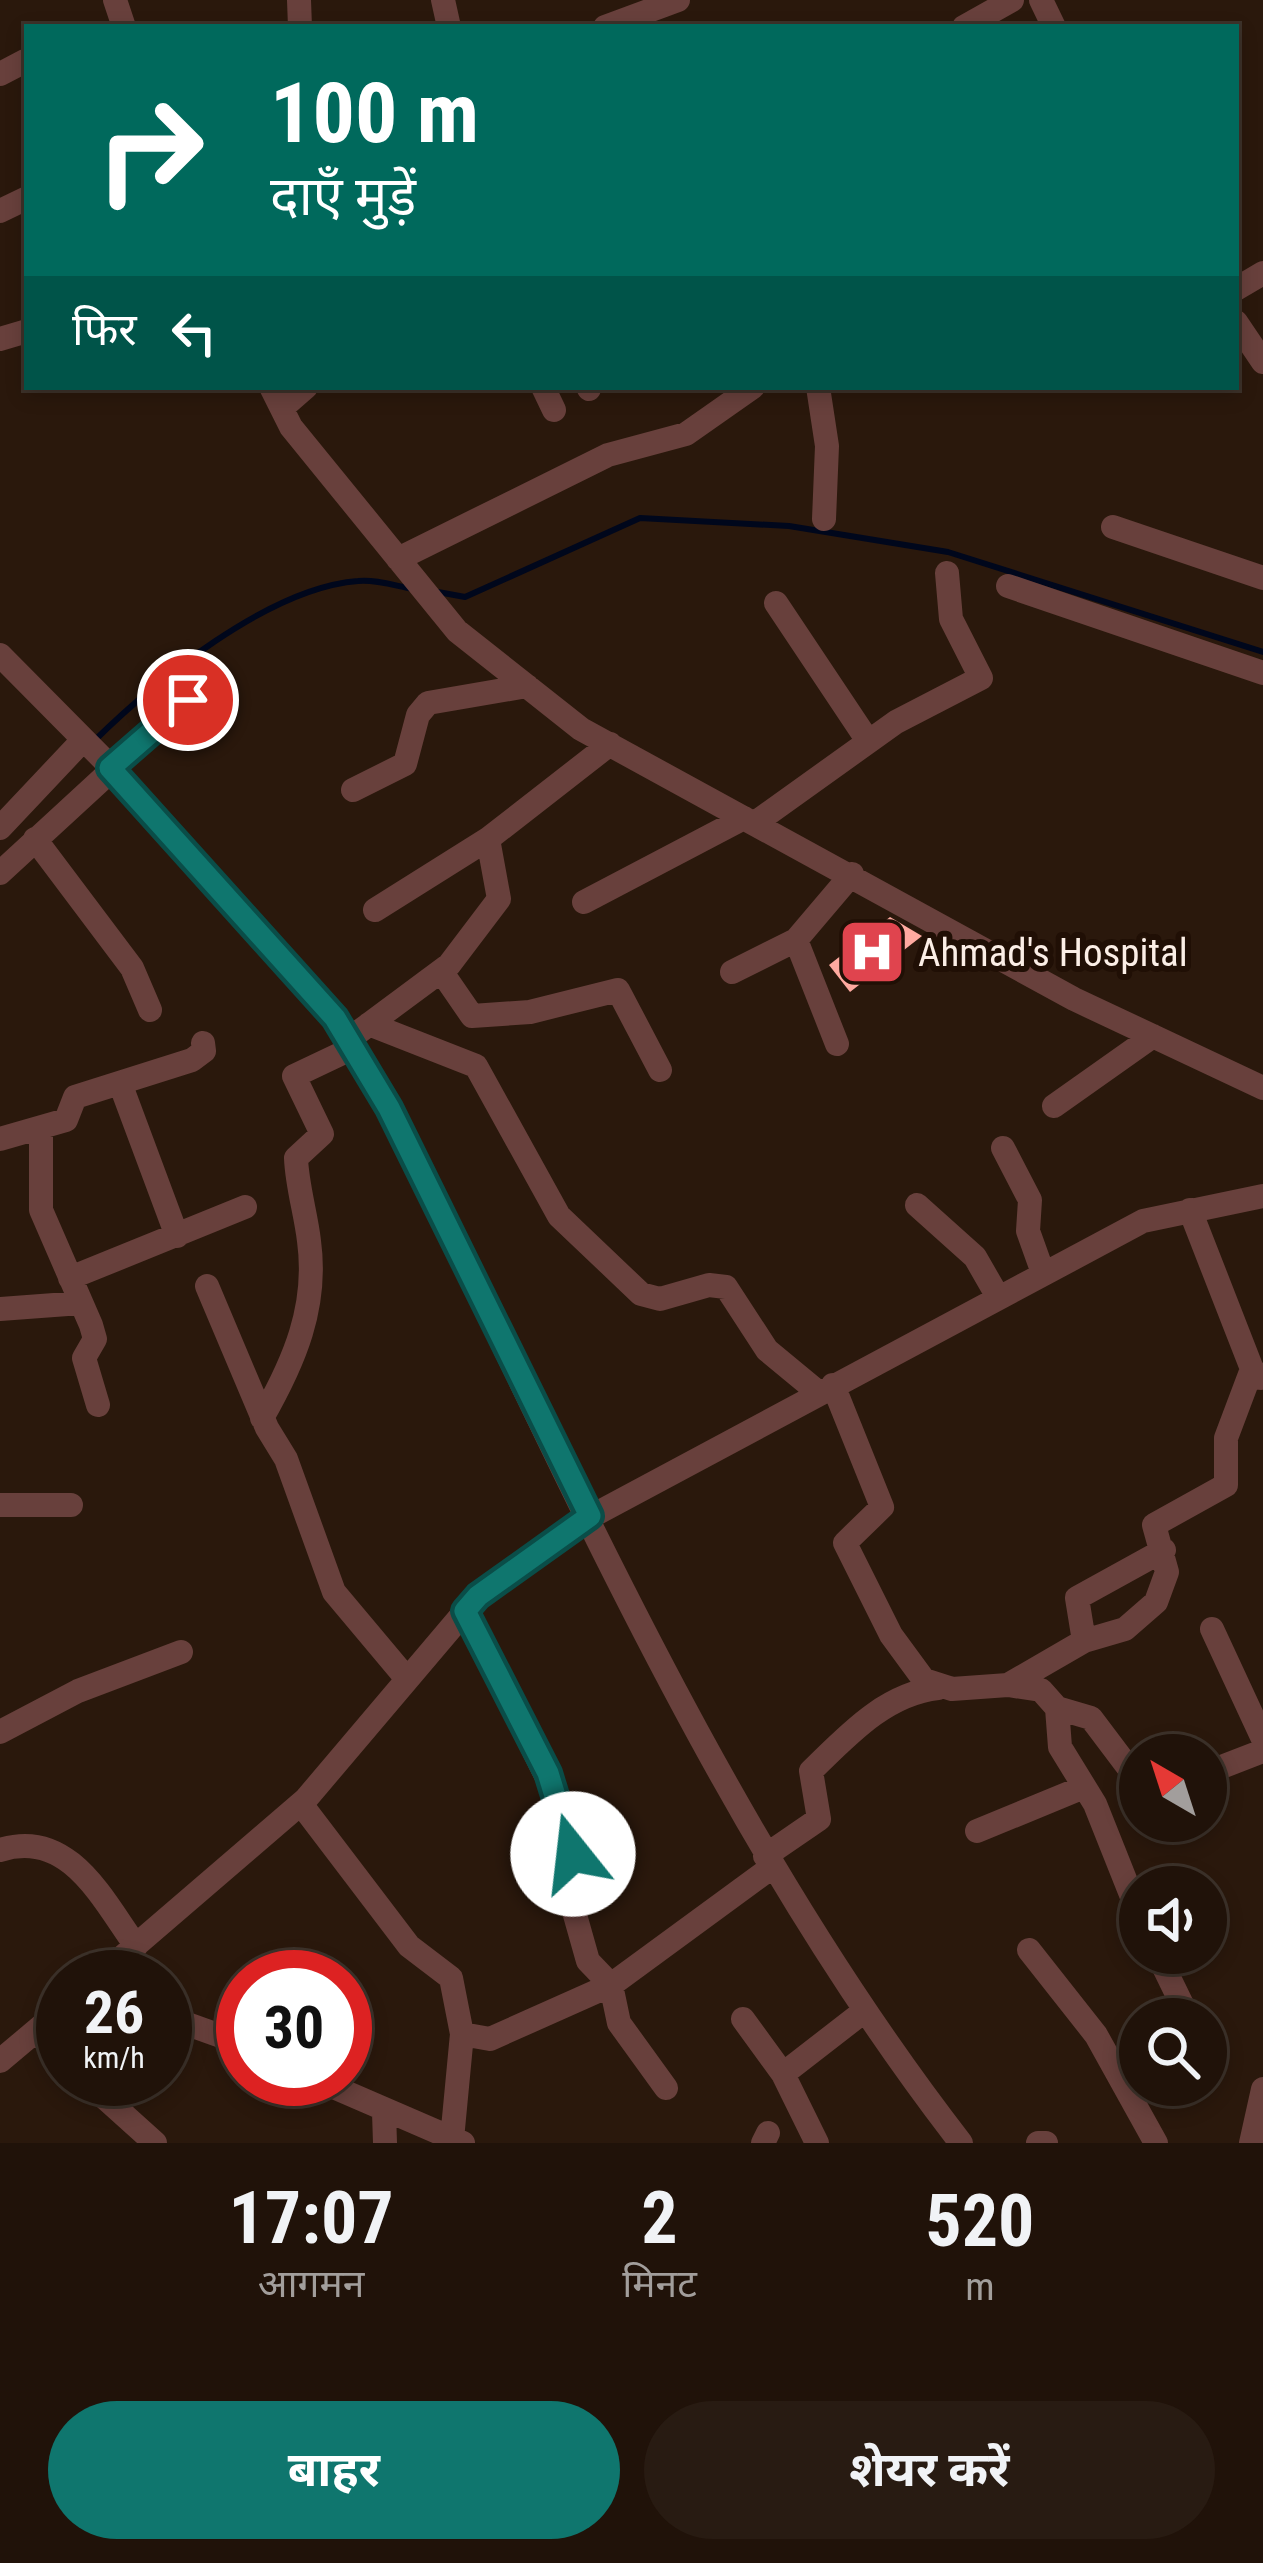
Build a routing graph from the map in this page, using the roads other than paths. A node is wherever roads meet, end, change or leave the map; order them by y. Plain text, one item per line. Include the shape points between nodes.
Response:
1 (678, 0) edge
2 (1012, 0) edge
3 (613, 24) edge
4 (969, 24) edge
5 (1239, 326) edge
6 (1263, 362) edge
7 (749, 390) edge
8 (818, 390) edge
9 (276, 397) edge
10 (824, 519) dead end
11 (1113, 527) dead end
12 (403, 565) junction
13 (947, 573) dead end
14 (1263, 578) edge
15 (1008, 586) dead end
16 (776, 604) dead end
17 (0, 655) edge
18 (1263, 673) edge
19 (527, 686) junction
20 (188, 700) dead end
21 (868, 741) junction
22 (610, 744) junction
23 (97, 753) junction
24 (353, 790) dead end
25 (750, 820) junction
26 (0, 828) edge
27 (35, 839) junction
28 (488, 839) junction
29 (0, 873) edge
30 (852, 874) junction
31 (584, 902) dead end
32 (375, 910) dead end
33 (796, 940) junction
34 (441, 971) junction
35 (732, 972) dead end
36 (150, 1010) dead end
37 (369, 1024) junction
38 (1153, 1036) junction
39 (203, 1042) dead end
40 (351, 1044) junction
41 (837, 1044) dead end
42 (660, 1070) dead end
43 (120, 1083) junction
44 (1263, 1088) edge
45 (1054, 1106) dead end
46 (41, 1129) junction
47 (0, 1139) edge
48 (1004, 1148) dead end
49 (1263, 1196) edge
50 (917, 1205) dead end
51 (245, 1207) dead end
52 (1190, 1210) junction
53 (176, 1236) junction
54 (1042, 1274) junction
55 (70, 1278) junction
56 (207, 1286) dead end
57 (998, 1298) junction
58 (81, 1303) junction
59 (0, 1309) edge
60 (1257, 1374) edge
61 (826, 1389) junction
62 (98, 1405) dead end
63 (262, 1418) junction
64 (0, 1505) edge
65 (71, 1505) dead end
66 (590, 1516) junction
67 (1164, 1550) junction
68 (465, 1611) junction
69 (1212, 1630) dead end
70 (1084, 1641) junction
71 (181, 1652) dead end
72 (407, 1679) junction
73 (1007, 1685) junction
74 (938, 1688) junction
75 (1057, 1708) junction
76 (0, 1732) edge
77 (1263, 1739) edge
78 (1263, 1751) edge
79 (1119, 1755) edge
80 (1227, 1765) edge
81 (1084, 1787) junction
82 (301, 1804) junction
83 (977, 1831) dead end
84 (0, 1850) edge
85 (769, 1862) junction
86 (1119, 1868) edge
87 (136, 1946) junction
88 (131, 1950) edge
89 (1029, 1950) dead end
90 (611, 1985) junction
91 (863, 2012) junction
92 (743, 2019) dead end
93 (36, 2031) edge
94 (462, 2034) junction
95 (0, 2061) edge
96 (783, 2074) junction
97 (666, 2088) dead end
98 (1263, 2090) edge
99 (114, 2106) edge
100 (371, 2106) edge
101 (384, 2112) junction
102 (458, 2141) edge
103 (155, 2143) edge
104 (385, 2143) edge
105 (817, 2143) edge
106 (961, 2143) edge
107 (1156, 2143) edge
108 (1251, 2143) edge

1 - 3 street
2 - 4 street
5 - 6 street
7 - 12 street via 686,434 608,455
8 - 10 street via 827,446
9 - 12 street
11 - 14 street
12 - 19 street via 449,622
13 - 21 street via 952,619 981,678
15 - 18 street
16 - 21 street
17 - 23 street
19 - 22 street
19 - 24 street via 428,703 404,764
20 - 23 street
21 - 25 street
22 - 25 street
22 - 28 street
23 - 26 street
23 - 27 street
23 - 40 street
25 - 30 street
25 - 31 street
27 - 29 street
27 - 36 street via 132,968
28 - 32 street
28 - 34 street via 502,893
30 - 33 street
30 - 38 street
33 - 35 street
33 - 41 street
34 - 37 street
34 - 42 street via 472,1016 530,1012 618,990
37 - 40 street
37 - 61 street via 476,1066 559,1216 641,1294 660,1299 726,1287 767,1350
38 - 44 street
38 - 45 street
39 - 43 street via 193,1060
40 - 63 street via 294,1076 322,1134 296,1158 310,1246 308,1301 293,1365
40 - 66 street
43 - 46 street via 75,1097 67,1120
43 - 53 street
46 - 47 street
46 - 55 street via 41,1210
48 - 54 street via 1030,1200 1028,1231
49 - 52 street
50 - 57 street via 975,1257
51 - 53 street
52 - 54 street via 1143,1221
52 - 60 street
53 - 55 street
54 - 57 street
55 - 58 street
56 - 63 street
57 - 61 street
58 - 59 street
58 - 62 street via 95,1340 84,1358
60 - 67 street via 1226,1438 1226,1485 1159,1520
61 - 66 street
61 - 74 street via 882,1507 846,1537 847,1550 916,1673
63 - 72 street via 286,1459 334,1592
64 - 65 street
66 - 68 street
66 - 85 street
67 - 70 street via 1167,1572 1156,1602 1125,1629
67 - 70 street via 1077,1598
68 - 72 street
68 - 90 street via 548,1773 573,1845 564,1876 576,1925 588,1960
69 - 77 street
70 - 73 street
71 - 76 street
72 - 82 street
73 - 74 street
73 - 75 street via 1041,1690
74 - 85 street via 909,1691 811,1771 819,1819
75 - 79 street via 1091,1718
75 - 81 street via 1060,1747
78 - 80 street
81 - 83 street
81 - 86 street
82 - 87 street
82 - 94 street via 409,1946 451,1978
84 - 87 street via 46,1848 74,1860
85 - 90 street
85 - 91 street
87 - 88 street
89 - 107 street via 1096,2035
90 - 94 street via 490,2039
90 - 97 street via 620,2023
91 - 96 street
91 - 106 street
92 - 96 street
93 - 95 street
94 - 102 street
96 - 105 street
98 - 108 street
99 - 103 street
100 - 101 street
101 - 102 street
101 - 104 street

